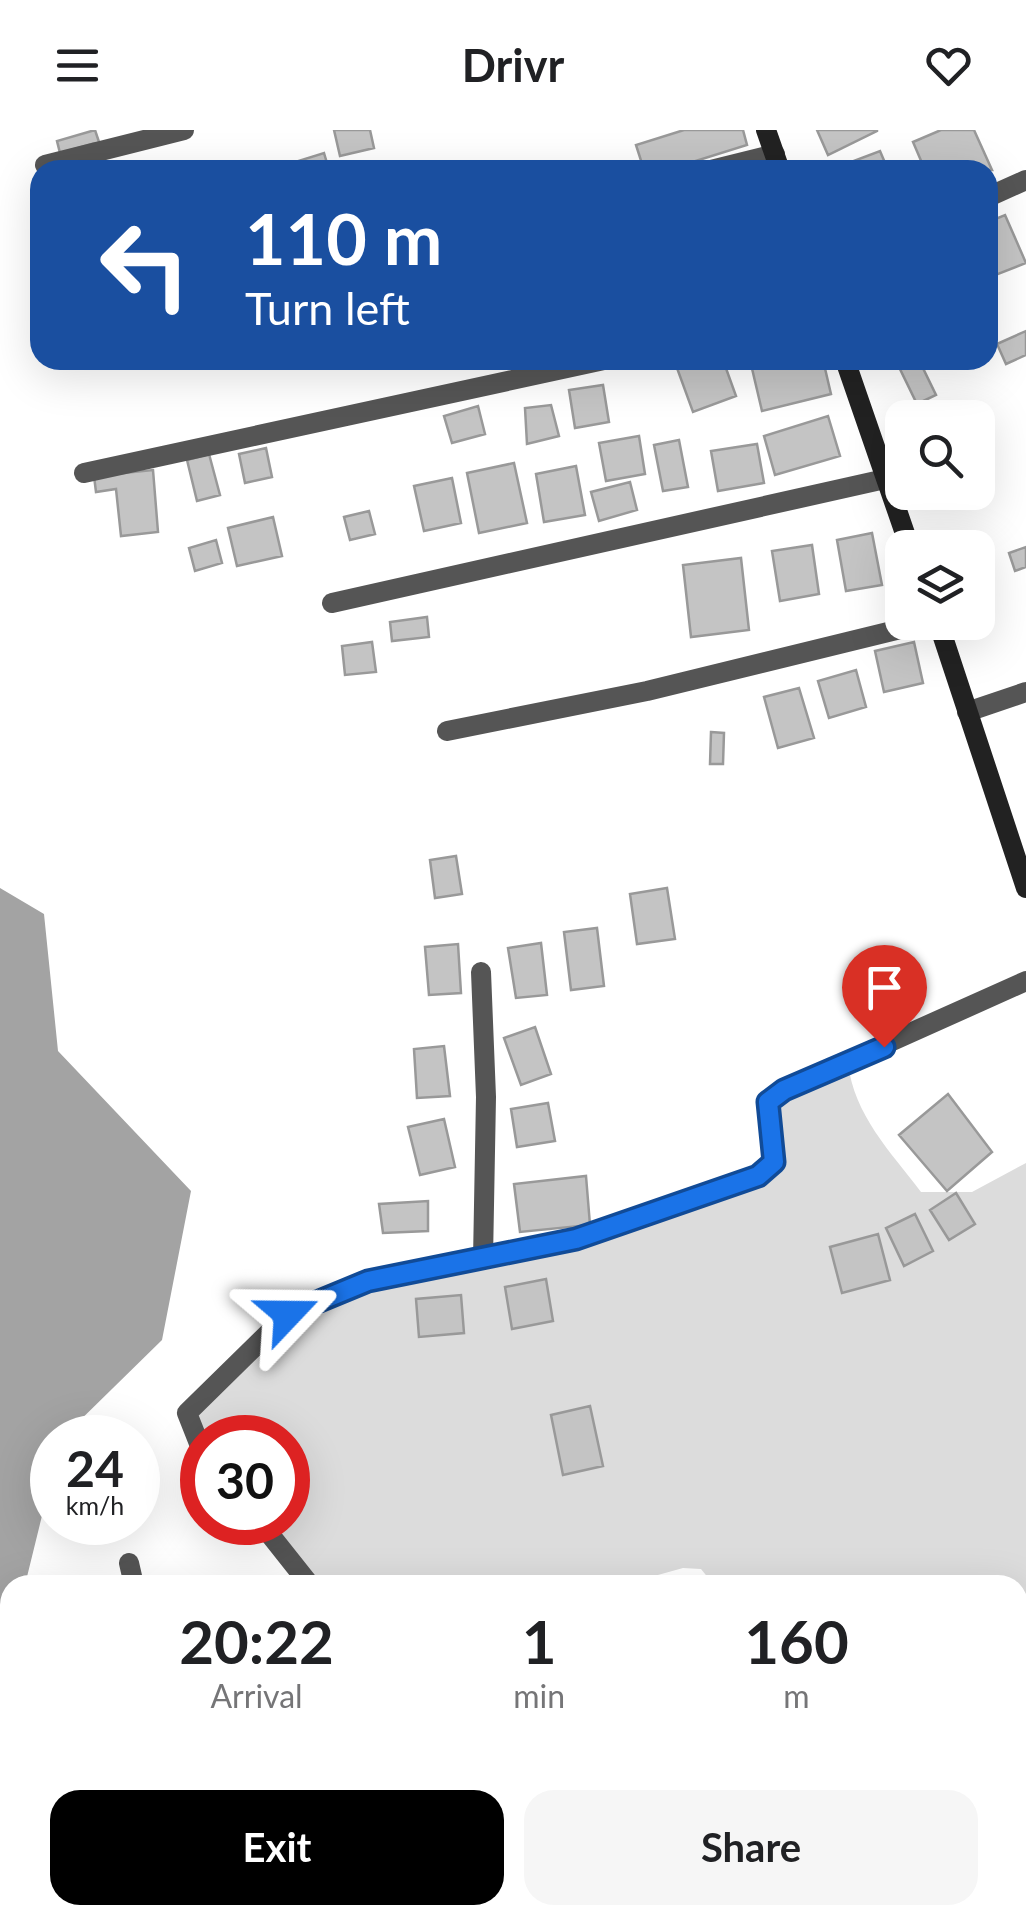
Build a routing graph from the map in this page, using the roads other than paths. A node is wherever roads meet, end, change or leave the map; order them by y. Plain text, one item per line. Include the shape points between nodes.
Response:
1 (184, 130) edge
2 (766, 130) edge
3 (65, 160) edge
4 (776, 160) edge
5 (1026, 180) edge
6 (998, 193) edge
7 (558, 370) edge
8 (848, 370) edge
9 (84, 473) dead end
10 (885, 476) edge
11 (885, 479) edge
12 (332, 603) dead end
13 (885, 633) edge
14 (944, 640) edge
15 (1026, 692) edge
16 (968, 712) junction
17 (448, 731) dead end
18 (1026, 888) edge
19 (481, 972) dead end
20 (1026, 980) edge
21 (482, 1259) junction
22 (188, 1415) edge
23 (278, 1545) edge
24 (129, 1562) dead end
25 (132, 1575) edge
26 (302, 1575) edge

1 - 3 street
2 - 4 main road
5 - 6 street
7 - 9 street
8 - 10 main road
11 - 12 street
13 - 17 street
14 - 16 main road
15 - 16 street
16 - 18 main road
19 - 21 street
20 - 21 street via 784,1090 768,1102 774,1162 758,1176 576,1239
21 - 22 street via 368,1281 288,1314
23 - 26 street
24 - 25 street

